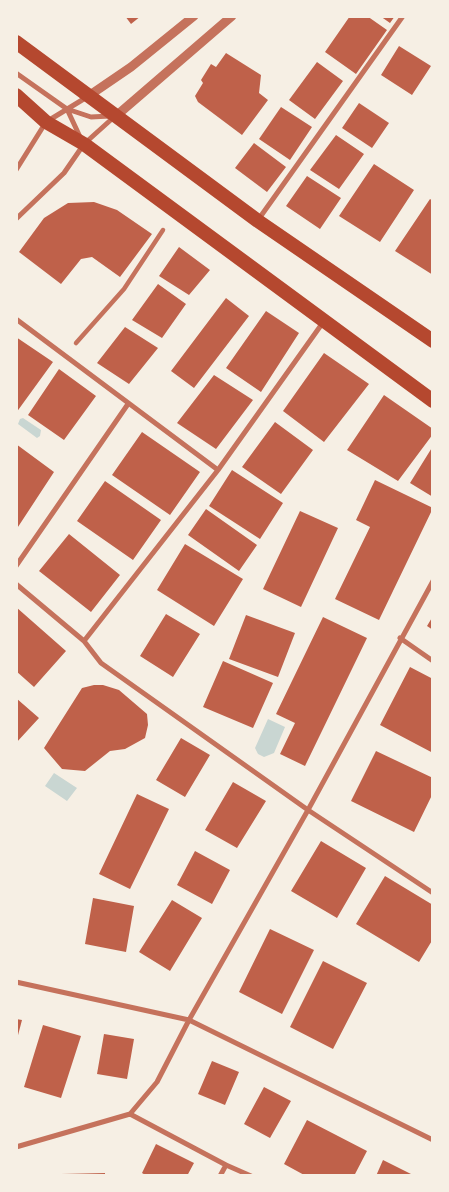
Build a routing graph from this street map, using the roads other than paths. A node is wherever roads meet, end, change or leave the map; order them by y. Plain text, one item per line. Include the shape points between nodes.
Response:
1 (194, 16) edge
2 (232, 16) edge
3 (403, 16) edge
4 (16, 42) edge
5 (16, 74) edge
6 (16, 95) edge
7 (90, 95) junction
8 (67, 109) junction
9 (116, 116) junction
10 (46, 122) junction
11 (84, 144) junction
12 (16, 170) edge
13 (16, 219) edge
14 (258, 221) junction
15 (163, 230) dead end
16 (16, 319) edge
17 (324, 321) junction
18 (433, 341) edge
19 (76, 343) dead end
20 (433, 401) edge
21 (128, 404) junction
22 (218, 470) junction
23 (16, 566) edge
24 (433, 581) edge
25 (16, 584) edge
26 (400, 638) junction
27 (84, 641) junction
28 (433, 660) edge
29 (308, 810) junction
30 (433, 893) edge
31 (16, 982) edge
32 (189, 1020) junction
33 (130, 1114) junction
34 (433, 1140) edge
35 (16, 1148) edge
36 (226, 1165) junction
37 (220, 1176) edge
38 (251, 1176) edge

1 - 7 street via 131,67
2 - 9 street
3 - 14 street
4 - 7 highway
5 - 8 street
6 - 10 highway
7 - 8 street
7 - 9 highway
8 - 9 street via 91,117
8 - 10 street
8 - 11 street
9 - 11 street
9 - 14 highway
10 - 11 highway
10 - 12 street
11 - 13 street via 64,173
11 - 17 highway
14 - 18 highway
15 - 19 street via 124,289
16 - 21 street
17 - 20 highway
17 - 22 street
21 - 22 street
21 - 23 street
22 - 27 street
24 - 26 street
25 - 27 street
26 - 28 street
26 - 29 street
27 - 29 street via 101,663
29 - 30 street
29 - 32 street
31 - 32 street
32 - 33 street via 157,1082
32 - 34 street
33 - 35 street
33 - 36 street
36 - 37 street
36 - 38 street

